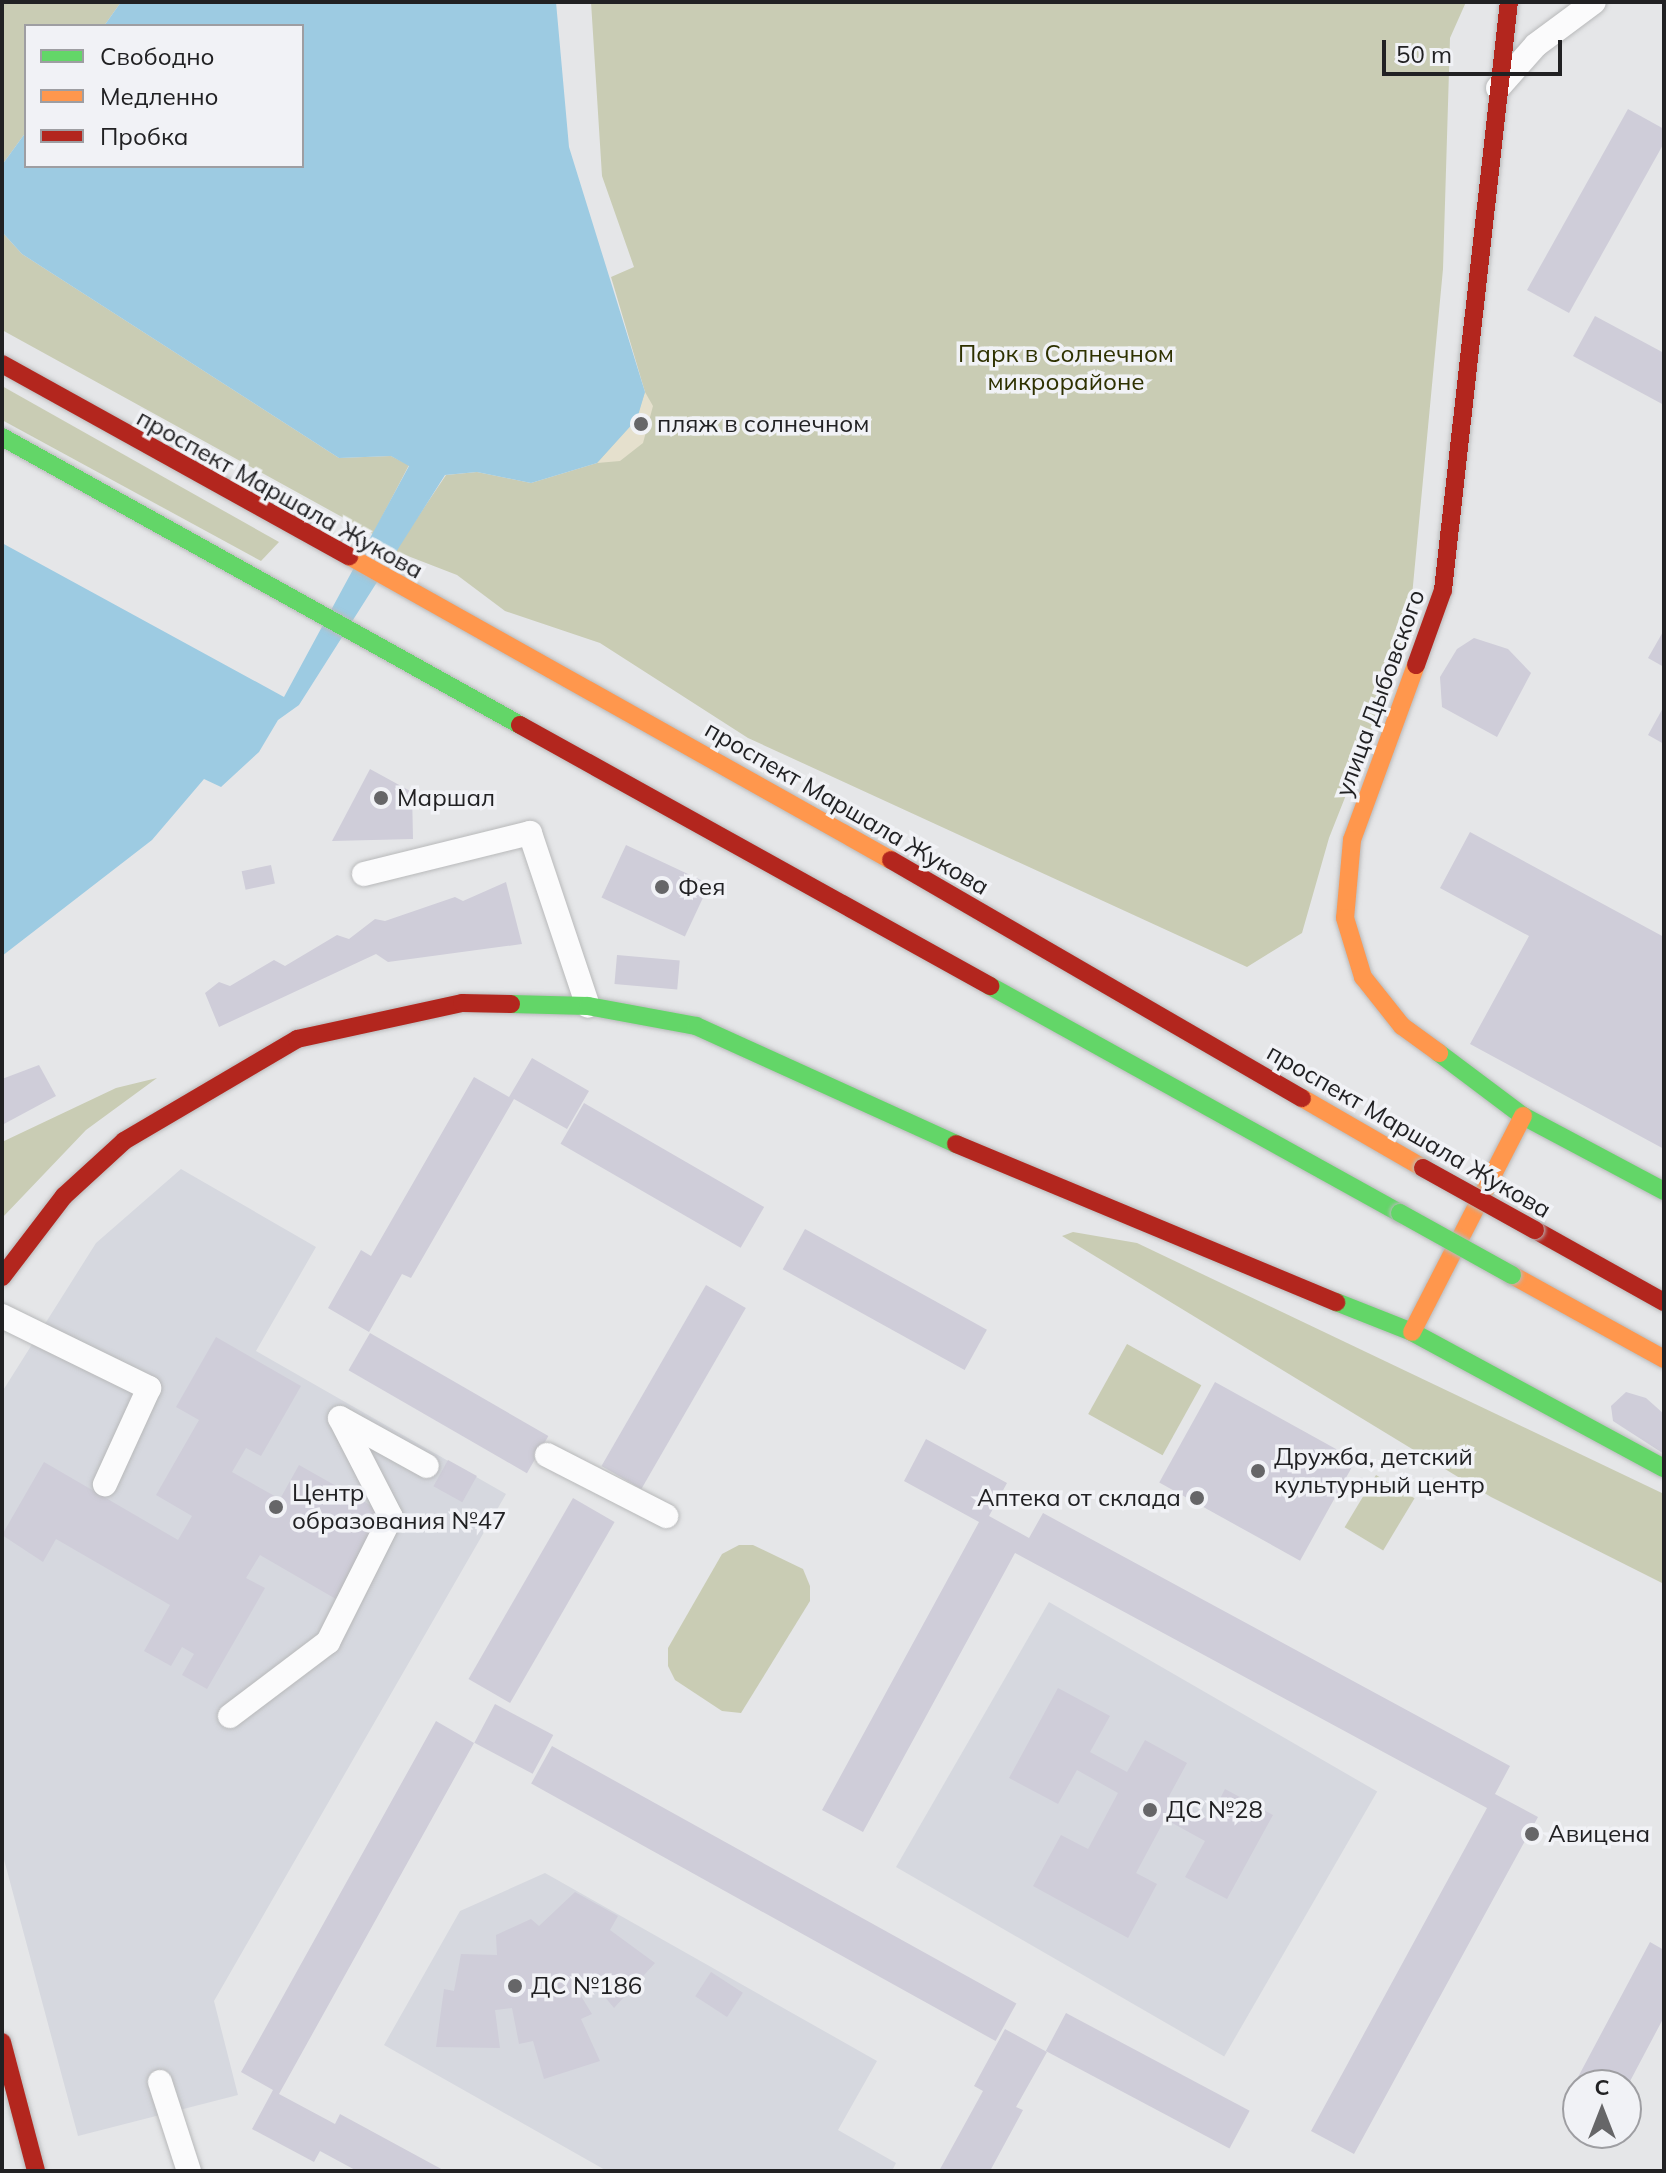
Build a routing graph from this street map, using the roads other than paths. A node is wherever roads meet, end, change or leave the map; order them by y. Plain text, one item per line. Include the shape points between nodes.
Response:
1 (1509, 2) edge
2 (1594, 2) edge
3 (1498, 88) junction
4 (2, 364) edge
5 (2, 437) edge
6 (364, 874) dead end
7 (588, 1006) junction
8 (1523, 1116) junction
9 (1664, 1191) edge
10 (2, 1277) edge
11 (1664, 1302) edge
12 (2, 1316) edge
13 (1412, 1332) junction
14 (1664, 1359) edge
15 (547, 1455) dead end
16 (427, 1466) dead end
17 (1664, 1468) edge
18 (105, 1484) dead end
19 (666, 1516) dead end
20 (230, 1716) dead end
21 (2, 2042) edge
22 (160, 2082) dead end
23 (36, 2171) edge
24 (189, 2171) edge

1 - 3 main road, улица Дыбовского
2 - 3 street via 1536,45
3 - 8 main road, улица Дыбовского via 1443,590 1352,840 1345,918 1363,977 1402,1026
4 - 11 main road, проспект Маршала Жукова, bridge via 422,602 752,780
5 - 14 main road, bridge
6 - 7 street via 530,833
7 - 10 main road via 462,1003 297,1039 124,1141 64,1196
7 - 13 main road via 696,1026 1079,1200
8 - 9 main road, улица Дыбовского
8 - 13 main road via 1513,1145
12 - 18 street via 149,1388
13 - 17 main road
15 - 19 street
16 - 20 street via 340,1418 391,1517 328,1642
21 - 23 main road
22 - 24 street

